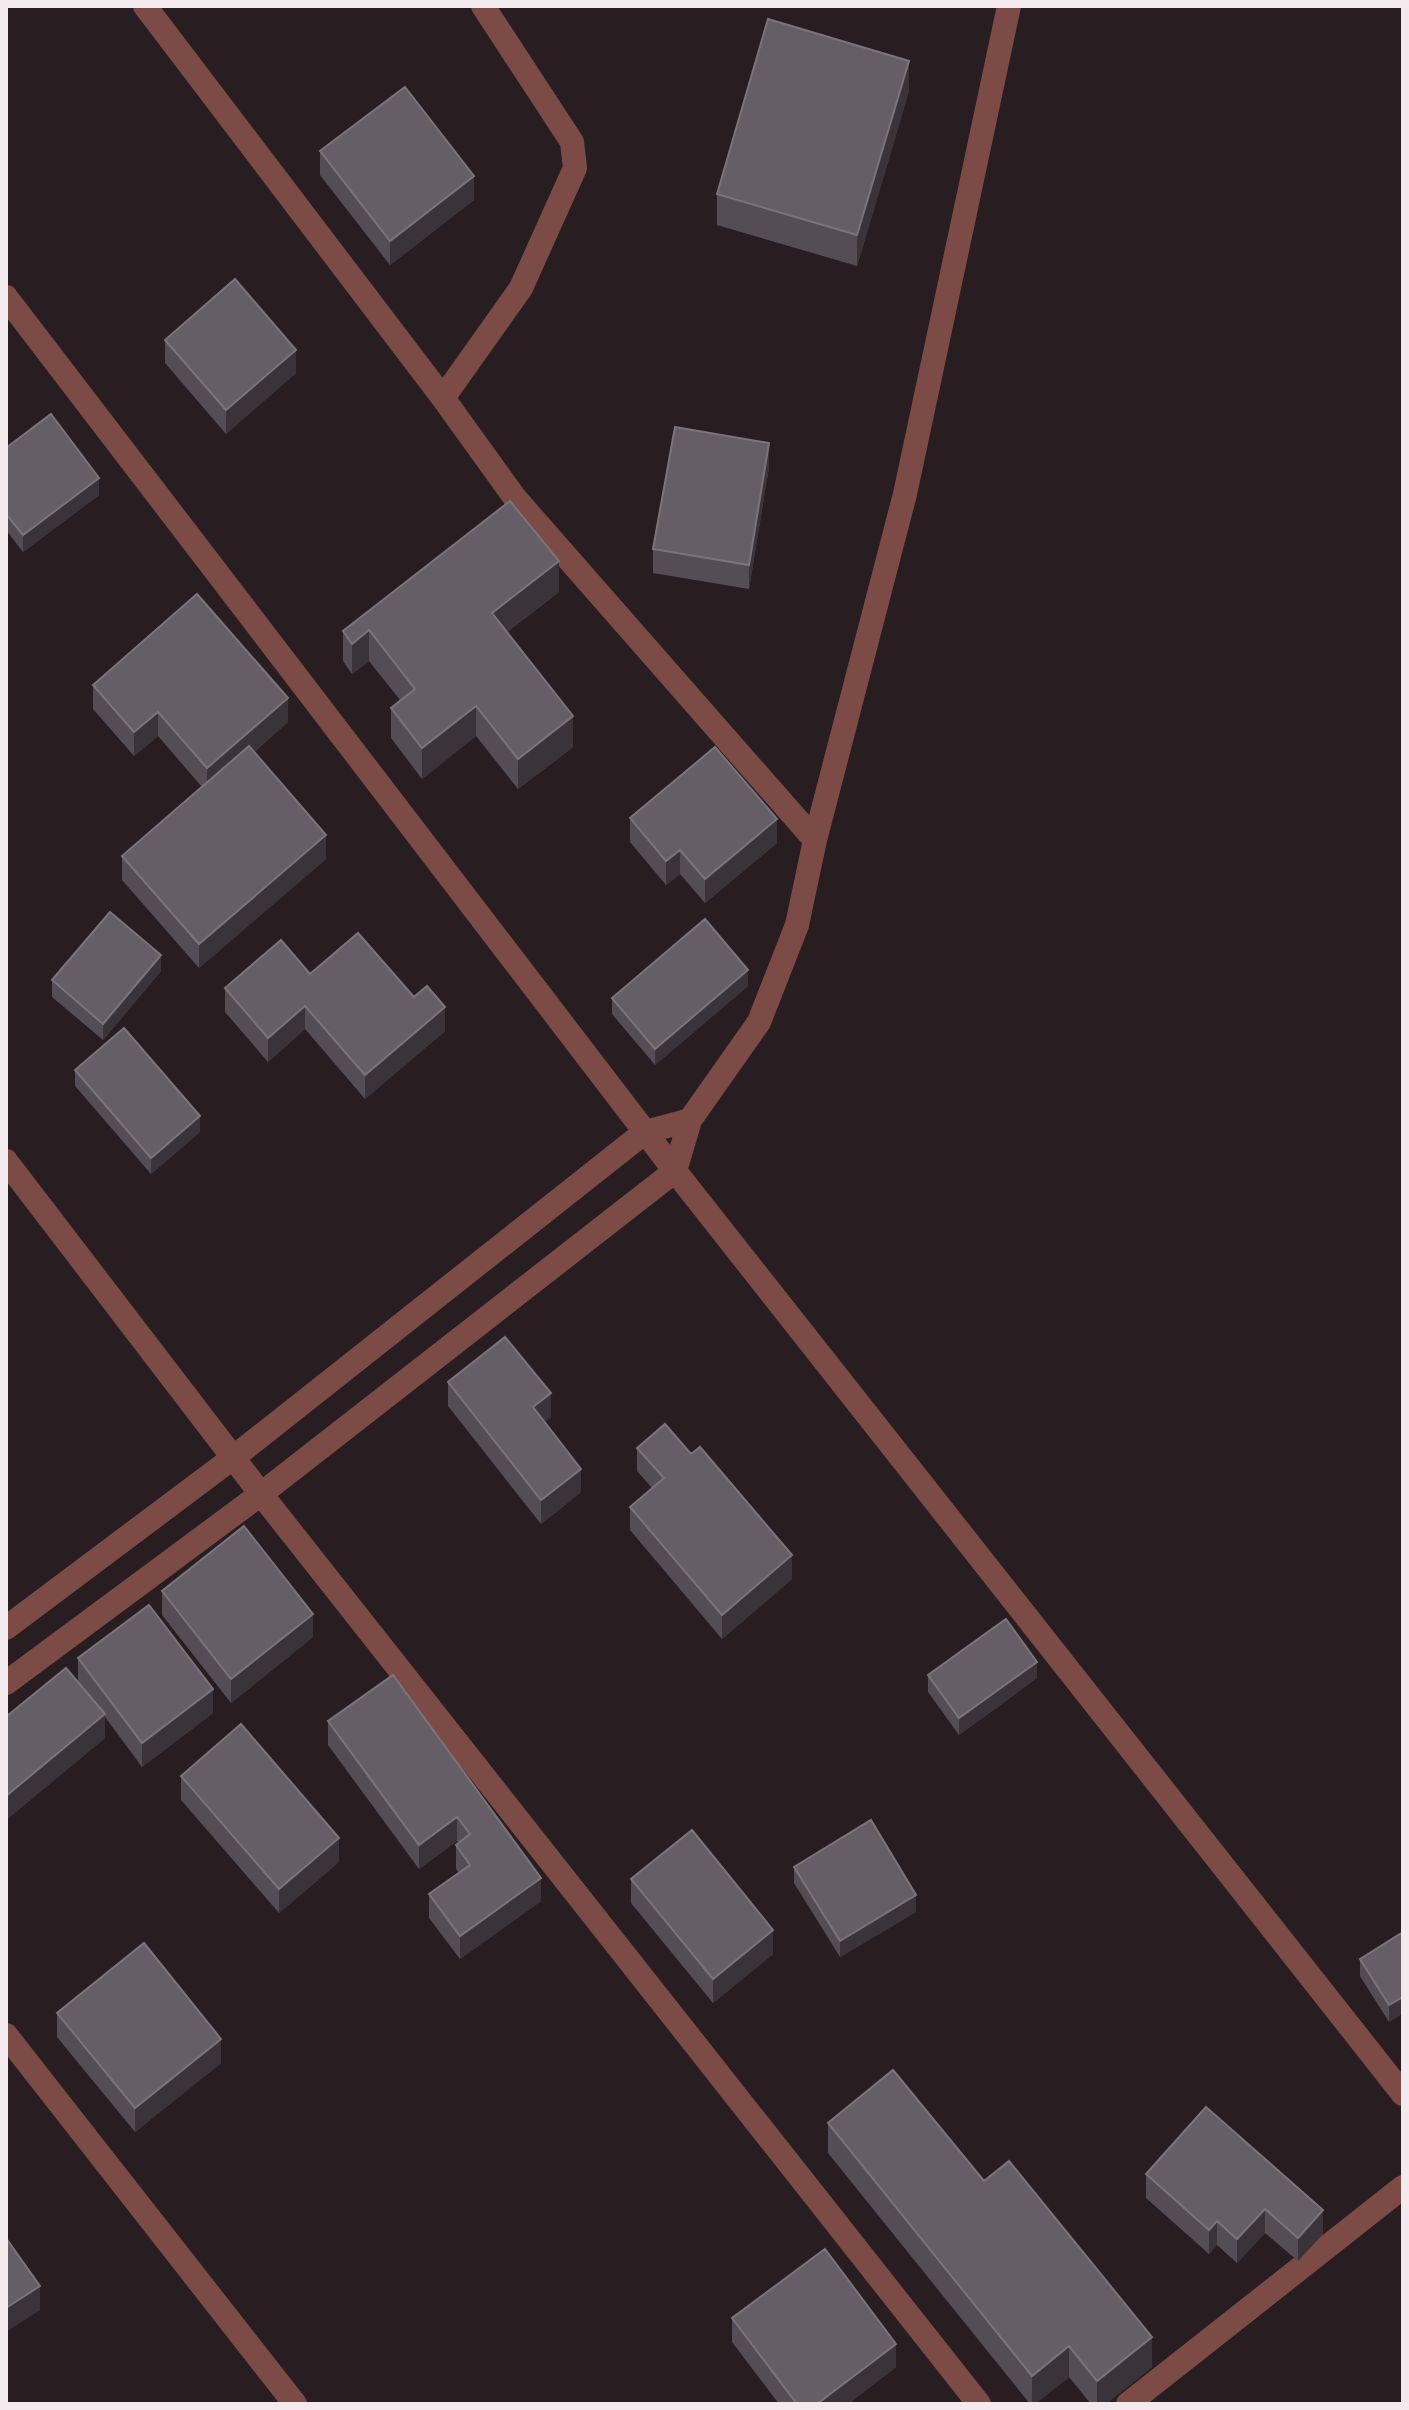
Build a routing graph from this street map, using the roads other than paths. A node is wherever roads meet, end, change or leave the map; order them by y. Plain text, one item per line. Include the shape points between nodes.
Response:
1 (145, 6) edge
2 (483, 6) edge
3 (1009, 6) edge
4 (6, 297) edge
5 (443, 398) junction
6 (815, 840) junction
7 (690, 1120) junction
8 (645, 1132) junction
9 (6, 1161) edge
10 (675, 1171) junction
11 (234, 1457) junction
12 (261, 1494) junction
13 (6, 1628) edge
14 (6, 1683) edge
15 (6, 2035) edge
16 (1403, 2094) edge
17 (1403, 2187) edge
18 (295, 2404) edge
19 (979, 2404) edge
20 (1128, 2404) edge

1 - 5 street
2 - 5 street via 572,142 575,168 521,288
3 - 6 street via 905,494
4 - 8 street
5 - 6 street via 515,498
6 - 7 street via 797,925 759,1022
7 - 8 street
7 - 10 street
8 - 10 street
8 - 11 street
9 - 11 street
10 - 12 street
10 - 16 street
11 - 12 street
11 - 13 street
12 - 14 street
12 - 19 street
15 - 18 street
17 - 20 street

